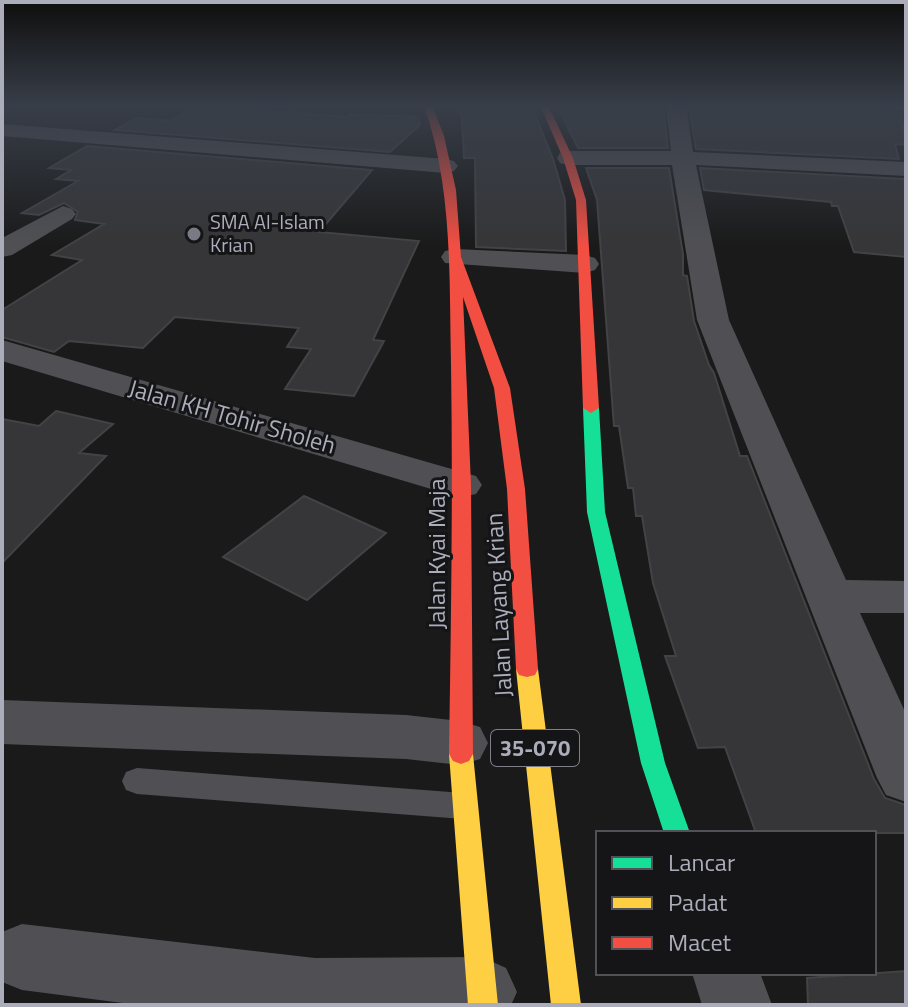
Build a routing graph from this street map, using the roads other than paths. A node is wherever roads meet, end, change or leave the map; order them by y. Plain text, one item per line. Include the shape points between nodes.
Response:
1 (273, 152) edge
2 (442, 152) edge
3 (565, 152) edge
4 (682, 152) edge
5 (568, 158) junction
6 (683, 158) junction
7 (446, 166) junction
8 (906, 169) edge
9 (63, 214) dead end
10 (2, 249) edge
11 (463, 257) junction
12 (575, 263) junction
13 (2, 350) edge
14 (462, 485) junction
15 (830, 596) junction
16 (906, 597) edge
17 (2, 722) edge
18 (460, 743) junction
19 (906, 778) edge
20 (137, 781) dead end
21 (464, 807) junction
22 (676, 831) edge
23 (22, 957) dead end
24 (727, 975) edge
25 (483, 998) edge
26 (566, 1005) edge
27 (737, 1005) edge

1 - 7 street
2 - 7 street, Jalan Kyai Maja / 35-070
3 - 5 street
4 - 6 street
5 - 6 street
5 - 12 street via 581,200
6 - 8 street
6 - 15 street via 713,320
7 - 11 street, Jalan Kyai Maja / 35-070
9 - 10 street
11 - 12 street
11 - 14 street, Jalan Kyai Maja
11 - 26 street, Jalan Layang Krian / 35-070 via 502,388 516,489 529,702
12 - 22 street via 596,512 653,763
13 - 14 street, Jalan KH Tohir Sholeh
14 - 18 street, Jalan Kyai Maja
15 - 16 street
15 - 19 street
17 - 18 street
18 - 21 street, Jalan Kyai Maja
20 - 21 lane
21 - 25 street, Jalan Kyai Maja
23 - 25 street via 315,993
24 - 27 street

